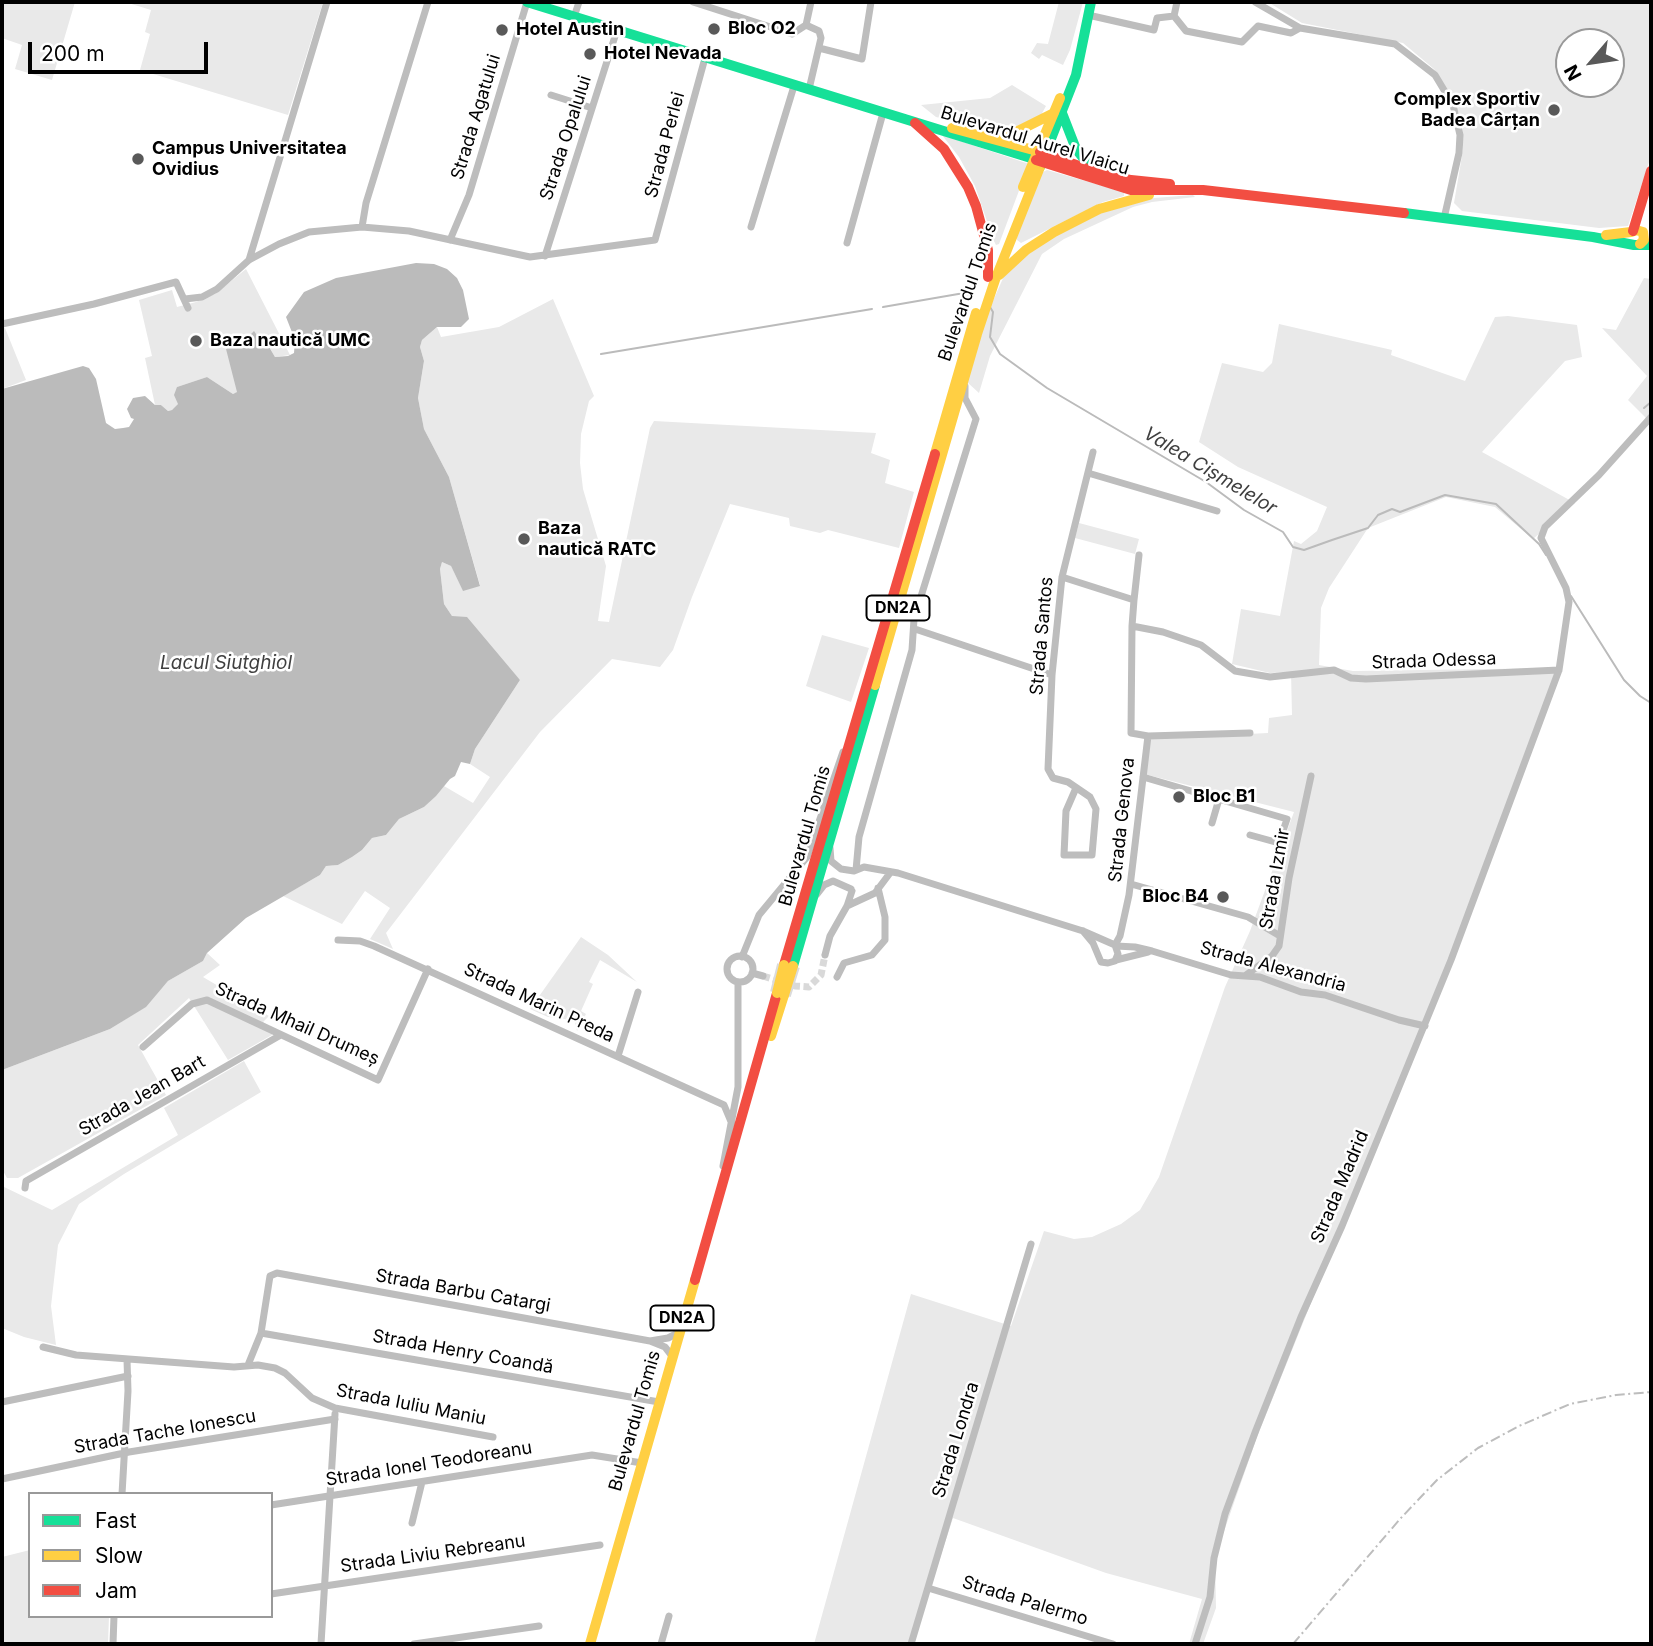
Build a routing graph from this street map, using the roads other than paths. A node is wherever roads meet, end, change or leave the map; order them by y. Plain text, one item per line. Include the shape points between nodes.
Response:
1 (327, 2) edge
2 (428, 2) edge
3 (527, 2) edge
4 (536, 2) edge
5 (579, 2) edge
6 (693, 2) edge
7 (811, 2) edge
8 (870, 2) edge
9 (1091, 2) edge
10 (1177, 2) edge
11 (1255, 2) edge
12 (575, 14) junction
13 (1088, 15) junction
14 (1174, 16) junction
15 (806, 25) junction
16 (1300, 28) junction
17 (617, 30) junction
18 (819, 48) junction
19 (705, 58) junction
20 (810, 85) junction
21 (794, 86) junction
22 (551, 95) dead end
23 (592, 108) junction
24 (883, 113) junction
25 (1058, 113) junction
26 (915, 123) junction
27 (997, 138) junction
28 (1039, 156) junction
29 (1093, 171) junction
30 (1651, 171) edge
31 (1185, 190) junction
32 (1445, 214) junction
33 (362, 227) junction
34 (751, 227) dead end
35 (1641, 237) edge
36 (450, 240) junction
37 (847, 243) dead end
38 (545, 256) junction
39 (248, 260) junction
40 (991, 279) junction
41 (185, 299) junction
42 (188, 308) dead end
43 (2, 324) edge
44 (966, 375) junction
45 (1651, 417) edge
46 (1093, 452) dead end
47 (1088, 473) junction
48 (1217, 511) dead end
49 (1139, 555) dead end
50 (1062, 577) junction
51 (1134, 600) junction
52 (1132, 626) junction
53 (915, 629) junction
54 (1559, 670) junction
55 (1052, 674) junction
56 (1250, 733) dead end
57 (852, 736) junction
58 (1148, 736) junction
59 (1311, 776) dead end
60 (1143, 777) junction
61 (1076, 788) junction
62 (1219, 799) junction
63 (1212, 823) dead end
64 (1250, 835) dead end
65 (830, 841) junction
66 (857, 852) junction
67 (870, 869) junction
68 (855, 870) junction
69 (890, 873) junction
70 (1131, 884) junction
71 (878, 887) junction
72 (851, 890) junction
73 (864, 897) junction
74 (812, 900) junction
75 (847, 906) junction
76 (881, 909) junction
77 (1083, 931) junction
78 (1280, 936) junction
79 (338, 940) dead end
80 (1107, 942) junction
81 (1115, 945) junction
82 (1097, 951) junction
83 (1152, 951) junction
84 (825, 955) tunnel mouth
85 (741, 957) junction
86 (1115, 961) junction
87 (789, 966) junction
88 (428, 969) junction
89 (752, 972) junction
90 (1246, 975) junction
91 (763, 976) tunnel mouth
92 (837, 977) dead end
93 (738, 982) junction
94 (638, 992) dead end
95 (780, 994) junction
96 (1425, 1026) junction
97 (279, 1036) junction
98 (143, 1047) dead end
99 (618, 1056) junction
100 (737, 1099) junction
101 (724, 1105) junction
102 (732, 1124) junction
103 (24, 1188) dead end
104 (718, 1197) junction
105 (1031, 1244) dead end
106 (261, 1332) junction
107 (678, 1333) junction
108 (650, 1341) junction
109 (43, 1347) dead end
110 (671, 1356) junction
111 (127, 1360) junction
112 (248, 1365) junction
113 (128, 1376) junction
114 (2, 1402) edge
115 (659, 1402) junction
116 (335, 1408) junction
117 (335, 1419) junction
118 (493, 1437) dead end
119 (125, 1453) junction
120 (642, 1463) junction
121 (2, 1479) edge
122 (422, 1482) junction
123 (122, 1492) edge
124 (330, 1496) junction
125 (273, 1505) edge
126 (412, 1523) dead end
127 (600, 1545) dead end
128 (324, 1586) junction
129 (928, 1588) junction
130 (273, 1594) edge
131 (669, 1616) dead end
132 (117, 1618) edge
133 (539, 1626) dead end
134 (1107, 1643) edge
135 (113, 1644) edge
136 (321, 1644) edge
137 (414, 1644) edge
138 (590, 1644) edge
139 (596, 1644) edge
140 (660, 1644) edge
141 (911, 1644) edge
142 (1195, 1644) edge

1 - 39 street
2 - 33 street
3 - 17 main road, Bulevardul Aurel Vlaicu
3 - 36 street, Strada Agatului via 469,195
4 - 12 main road, Bulevardul Aurel Vlaicu
5 - 12 street
6 - 15 street via 792,34
7 - 15 street
8 - 18 street via 862,59
9 - 13 main road, Bulevardul Tomis / DN2A
10 - 14 street
11 - 16 street
12 - 20 main road, Bulevardul Aurel Vlaicu
13 - 14 street via 1154,30 1157,18
13 - 25 main road, Bulevardul Tomis / DN2A via 1076,75
14 - 16 street via 1186,31 1242,42 1258,26 1291,33
15 - 18 street via 819,31
16 - 32 street via 1395,44 1435,75 1452,105 1460,135
17 - 19 main road, Bulevardul Aurel Vlaicu
17 - 23 street, Strada Opalului
18 - 20 street
19 - 21 main road, Bulevardul Aurel Vlaicu
19 - 38 street, Strada Perlei via 655,240
20 - 27 main road, Bulevardul Aurel Vlaicu
21 - 24 main road, Bulevardul Aurel Vlaicu
21 - 34 street
22 - 23 street
23 - 38 street, Strada Opalului
24 - 26 main road, Bulevardul Aurel Vlaicu
24 - 37 street
25 - 27 main road
25 - 28 main road, Bulevardul Tomis / DN2A
25 - 29 main road
26 - 28 main road, Bulevardul Aurel Vlaicu
26 - 40 main road via 944,149 968,187 988,250
27 - 28 main road, Bulevardul Aurel Vlaicu
28 - 29 main road, Bulevardul Aurel Vlaicu
28 - 31 main road, Bulevardul Aurel Vlaicu via 1131,190
28 - 40 main road, Bulevardul Tomis / DN2A
29 - 32 main road, Bulevardul Aurel Vlaicu via 1131,180 1279,192
30 - 35 main road via 1639,211
31 - 35 main road, Bulevardul Aurel Vlaicu
31 - 40 main road via 1098,209 1037,242
32 - 35 main road, Bulevardul Aurel Vlaicu
33 - 36 street
33 - 39 street via 309,232
36 - 38 street via 516,256
39 - 41 street via 217,289
40 - 44 main road, Bulevardul Tomis / DN2A
40 - 57 main road, Bulevardul Tomis / DN2A via 970,332
41 - 42 street
41 - 43 street via 176,282
44 - 53 street via 965,398 976,419 914,619
44 - 65 main road, Bulevardul Tomis / DN2A
45 - 54 street, Strada Madrid via 1545,527 1541,538 1569,602
46 - 47 street, Strada Santos
47 - 48 street
47 - 50 street, Strada Santos
49 - 51 street
50 - 51 street
50 - 55 street, Strada Santos
51 - 52 street
52 - 54 street, Strada Odessa via 1201,645 1236,671 1270,677 1334,670 1366,680
52 - 58 street, Strada Genova via 1130,730
53 - 55 street
53 - 66 street
54 - 96 street, Strada Madrid
55 - 61 street, Strada Santos via 1049,774
56 - 58 street
57 - 85 street via 838,761 807,857 759,915
57 - 87 main road, Bulevardul Tomis / DN2A
58 - 60 street, Strada Genova
59 - 78 street, Strada Izmir
60 - 62 street
60 - 70 street, Strada Genova
61 - 61 street via 1090,797 1096,809 1092,855 1064,855 1066,811
62 - 63 street
62 - 64 street via 1287,819 1279,843
65 - 68 street via 834,865
65 - 74 main road, Bulevardul Tomis / DN2A
66 - 67 street
66 - 68 street
67 - 68 street
67 - 69 street
67 - 71 street via 878,876
68 - 72 street via 849,881
69 - 71 street
69 - 77 street
70 - 78 street via 1248,918
70 - 81 street, Strada Genova
71 - 73 street
71 - 76 street
72 - 73 street
72 - 74 street via 837,881 828,882
72 - 75 street
73 - 75 street
73 - 76 street
74 - 87 main road, Bulevardul Tomis / DN2A
75 - 84 street
76 - 92 street via 885,940 872,955 844,963
77 - 80 street
77 - 82 street
78 - 90 street, Strada Izmir via 1272,956
79 - 88 street, Strada Marin Preda via 360,941
80 - 81 street
80 - 82 street
81 - 83 street, Strada Alexandria
81 - 86 street
82 - 86 street via 1101,962
83 - 86 street
83 - 90 street, Strada Alexandria via 1231,975
85 - 89 street via 749,960
85 - 93 street via 727,965 730,978
87 - 95 main road, Bulevardul Tomis / DN2A, bridge
88 - 97 street, Strada Mhail Drumeș via 378,1080
88 - 99 street, Strada Marin Preda
89 - 91 street
89 - 93 street via 746,981
90 - 96 street, Strada Alexandria
93 - 100 street
94 - 99 street
95 - 104 main road, Bulevardul Tomis / DN2A
95 - 139 main road, Bulevardul Tomis / DN2A
96 - 142 street, Strada Madrid via 1256,1430 1226,1514 1210,1597
97 - 98 street, Strada Mhail Drumeș via 207,1000 192,1004
97 - 103 street, Strada Jean Bart via 26,1181
99 - 101 street, Strada Marin Preda
100 - 101 street
100 - 102 street
101 - 102 street
102 - 104 street
104 - 107 main road, Bulevardul Tomis / DN2A
105 - 129 street, Strada Londra
106 - 108 street, Strada Barbu Catargi via 270,1276 277,1273
106 - 112 street
106 - 115 street, Strada Henry Coandă
107 - 108 street, Strada Barbu Catargi
107 - 110 main road, Bulevardul Tomis / DN2A
108 - 110 street, Strada Barbu Catargi via 665,1347
109 - 111 street
110 - 115 main road, Bulevardul Tomis / DN2A
111 - 112 street, Strada Iuliu Maniu
111 - 113 street
112 - 116 street, Strada Iuliu Maniu via 281,1370 312,1398
113 - 114 street
113 - 119 street
115 - 120 main road, Bulevardul Tomis / DN2A
116 - 117 street
116 - 118 street, Strada Iuliu Maniu
117 - 119 street, Strada Tache Ionescu
117 - 124 street
119 - 121 street, Strada Tache Ionescu
119 - 123 street
120 - 122 street, Strada Ionel Teodoreanu via 592,1455
120 - 138 main road, Bulevardul Tomis / DN2A
122 - 124 street, Strada Ionel Teodoreanu
122 - 126 street
124 - 125 street, Strada Ionel Teodoreanu
124 - 128 street
127 - 128 street, Strada Liviu Rebreanu
128 - 130 street, Strada Liviu Rebreanu
128 - 136 street
129 - 134 street, Strada Palermo
129 - 141 street, Strada Londra
131 - 140 street
132 - 135 street
133 - 137 street

